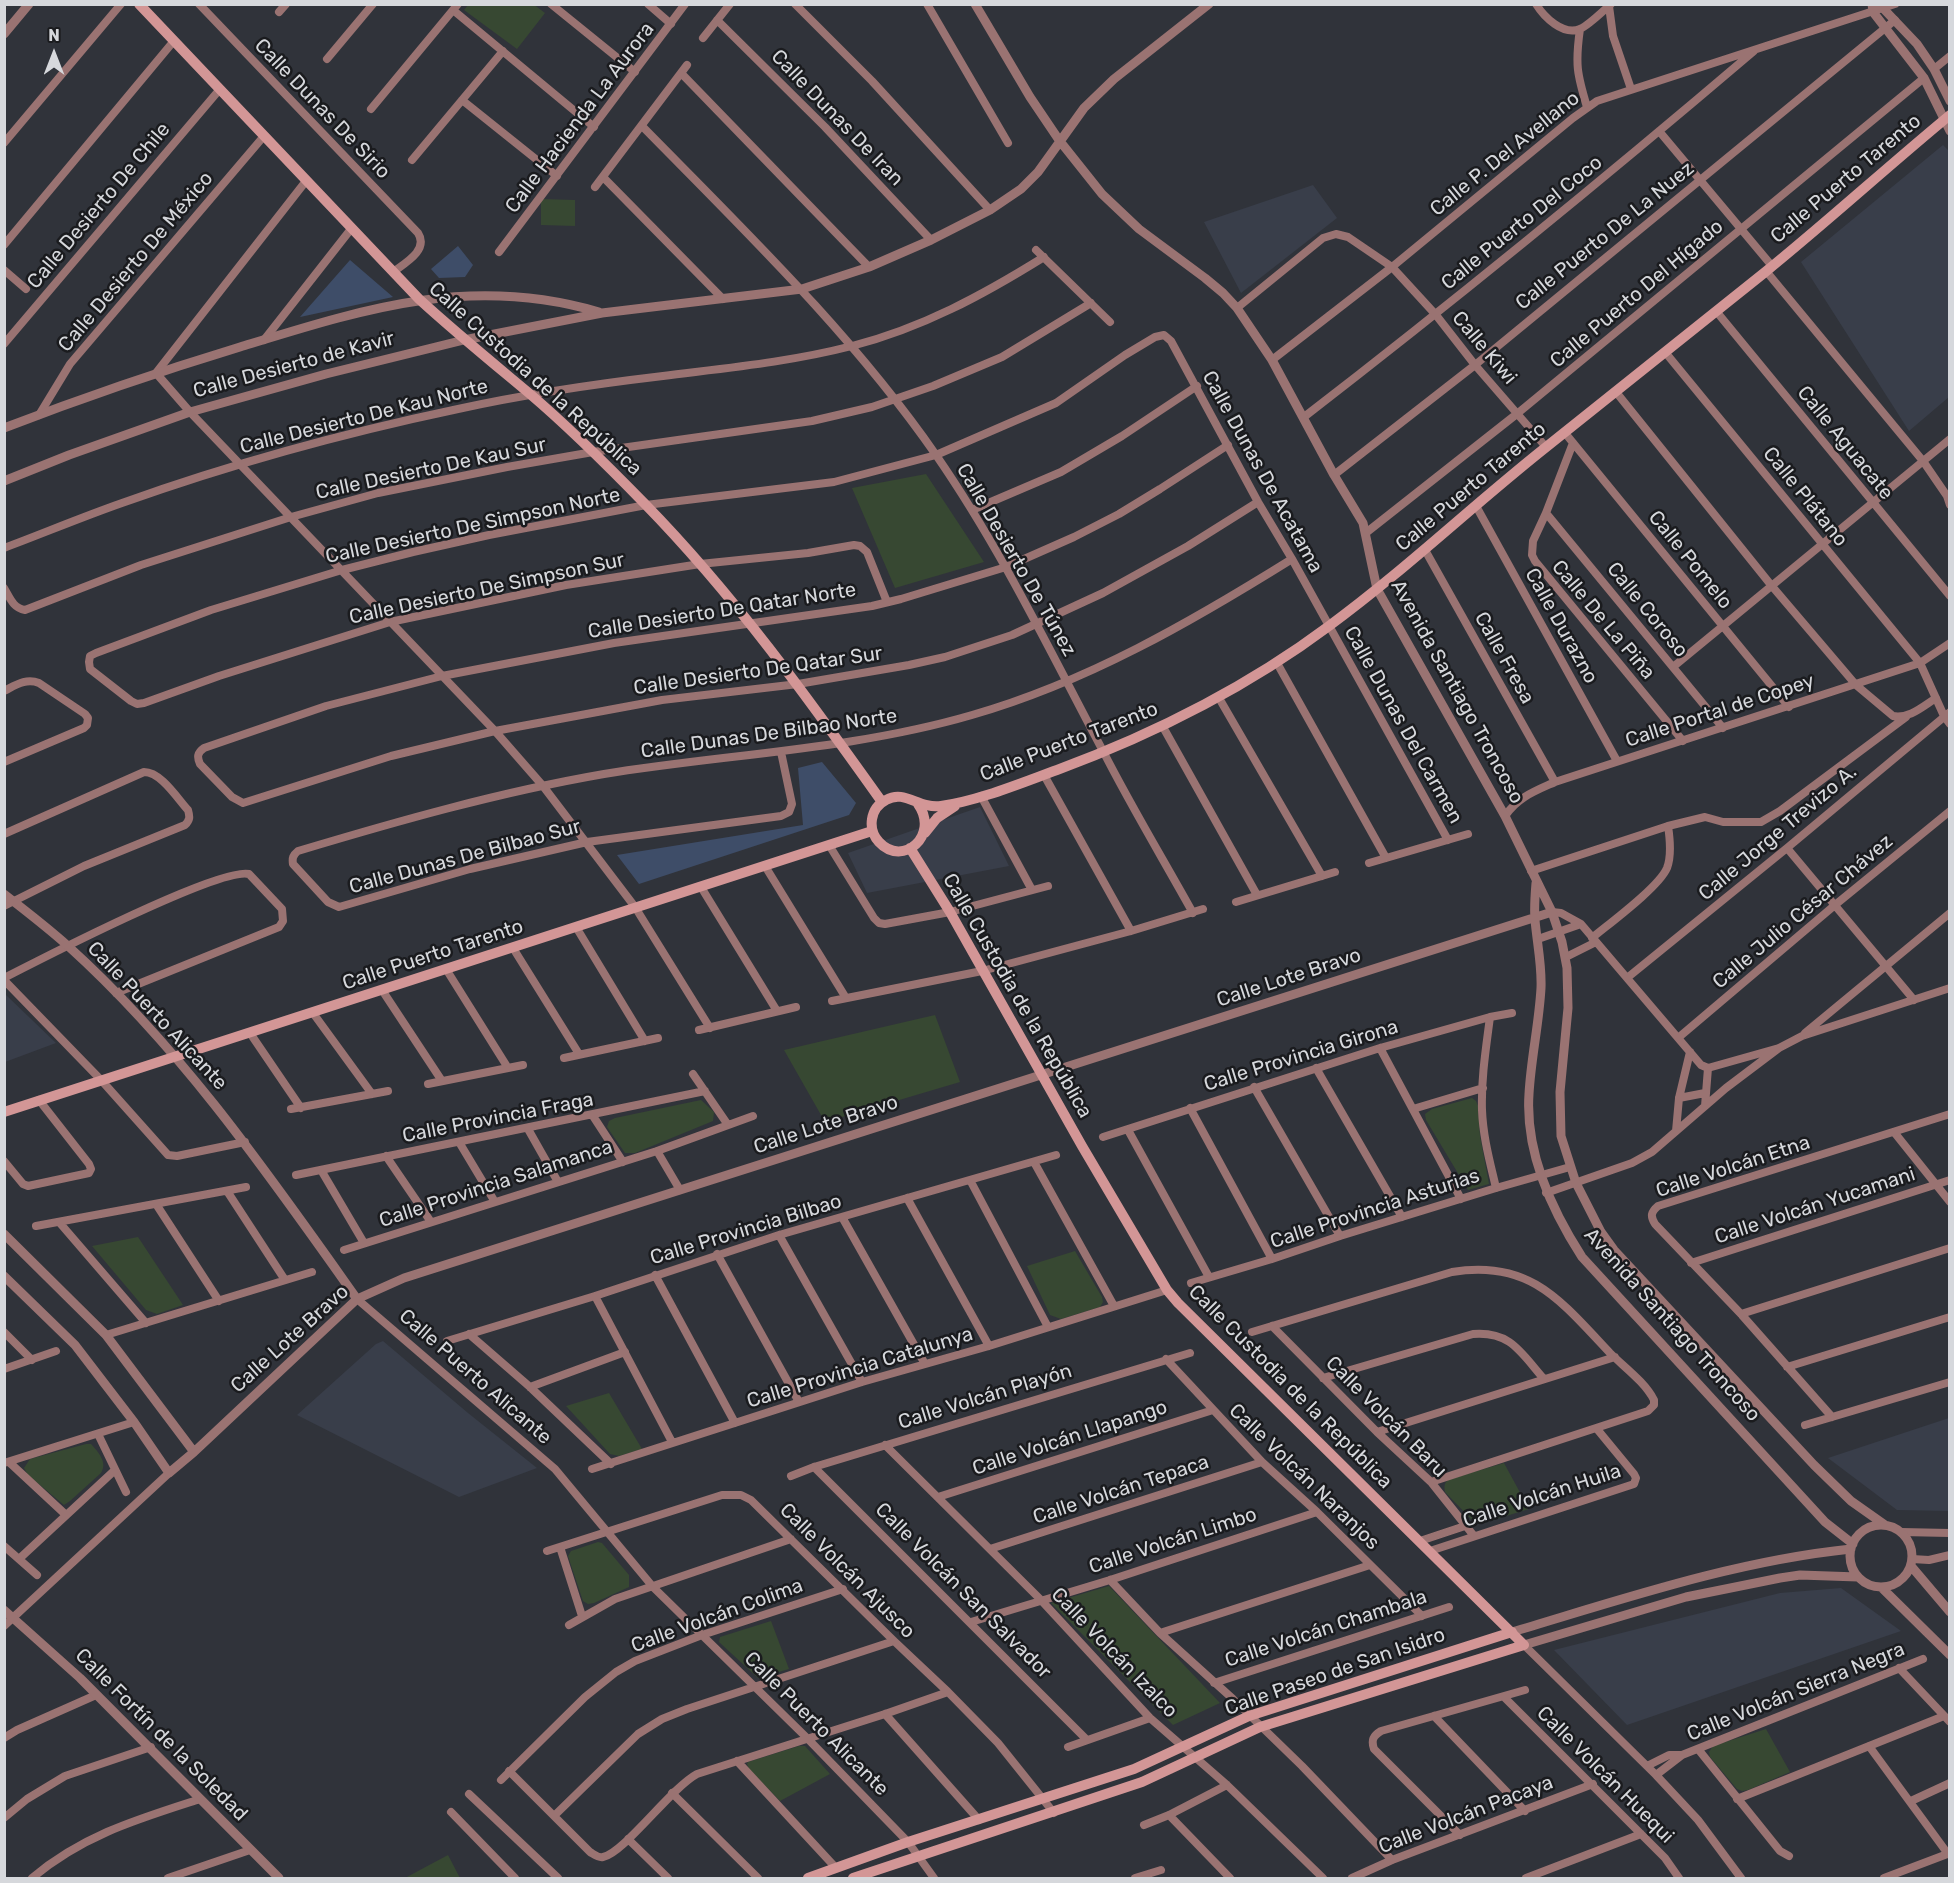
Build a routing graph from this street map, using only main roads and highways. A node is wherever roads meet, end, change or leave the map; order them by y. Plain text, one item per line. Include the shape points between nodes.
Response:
1 (139, 4) edge
2 (1947, 117) edge
3 (963, 801) junction
4 (882, 802) junction
5 (918, 804) junction
6 (872, 831) junction
7 (923, 835) junction
8 (910, 848) junction
9 (4, 1112) edge
10 (1512, 1632) junction
11 (1524, 1645) joint
12 (877, 1874) edge
13 (808, 1878) edge
14 (853, 1878) edge

1 - 4 main road, Calle Custodia de la República via 419,299 593,452 646,505 798,684
2 - 3 main road, Calle Puerto Tarento via 1769,268 1329,627 1219,698 1163,727 1104,753
3 - 5 main road, Calle Puerto Tarento via 937,807
3 - 7 main road, Calle Puerto Tarento via 937,818
4 - 5 main road via 897,796
4 - 6 main road via 873,815
5 - 7 main road via 926,819
6 - 8 main road via 876,839 892,850
6 - 9 main road, Calle Puerto Tarento
7 - 8 main road
8 - 10 main road, Calle Custodia de la República via 1167,1290
10 - 11 main road, Calle Custodia de la República
10 - 13 main road, Calle Paseo de San Isidro via 1249,1716 1134,1769
11 - 12 main road, Calle Paseo de San Isidro via 1260,1727 1142,1782 918,1856
12 - 14 main road, Calle Paseo de San Isidro

